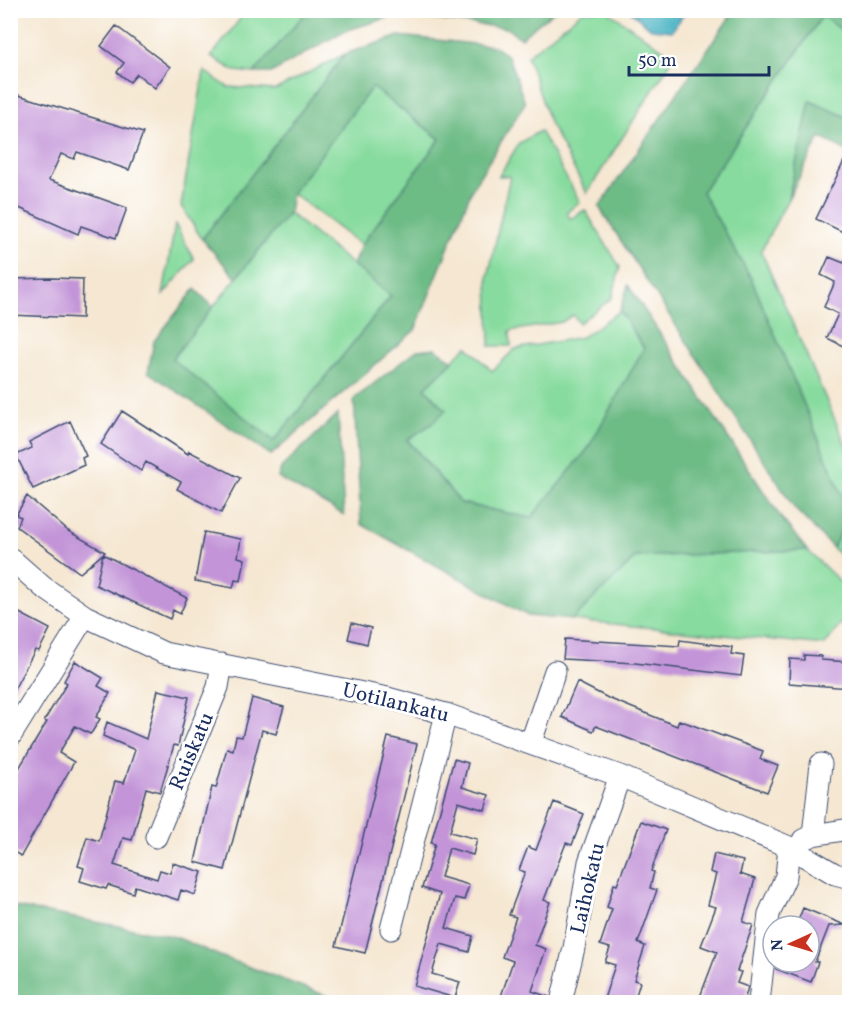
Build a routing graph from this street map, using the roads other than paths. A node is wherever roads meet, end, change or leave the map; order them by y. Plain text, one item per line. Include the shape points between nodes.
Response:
1 (10, 558) edge
2 (86, 616) junction
3 (222, 664) junction
4 (555, 671) dead end
5 (446, 714) junction
6 (10, 737) edge
7 (531, 742) junction
8 (821, 764) dead end
9 (620, 776) junction
10 (849, 829) edge
11 (813, 835) junction
12 (156, 837) dead end
13 (789, 848) junction
14 (849, 878) edge
15 (391, 929) dead end
16 (561, 1002) edge
17 (759, 1002) edge

1 - 2 street, Uotilankatu via 43,587
2 - 3 street, Uotilankatu via 164,653
2 - 6 street
3 - 5 street, Uotilankatu
3 - 12 street, Ruiskatu via 218,687
4 - 7 street
5 - 7 street, Uotilankatu
5 - 15 street
7 - 9 street, Uotilankatu
8 - 11 street
9 - 13 street, Uotilankatu
9 - 16 street, Laihokatu via 589,862
10 - 11 street
11 - 13 street
13 - 14 street, Uotilankatu
13 - 17 street via 786,876 769,914

